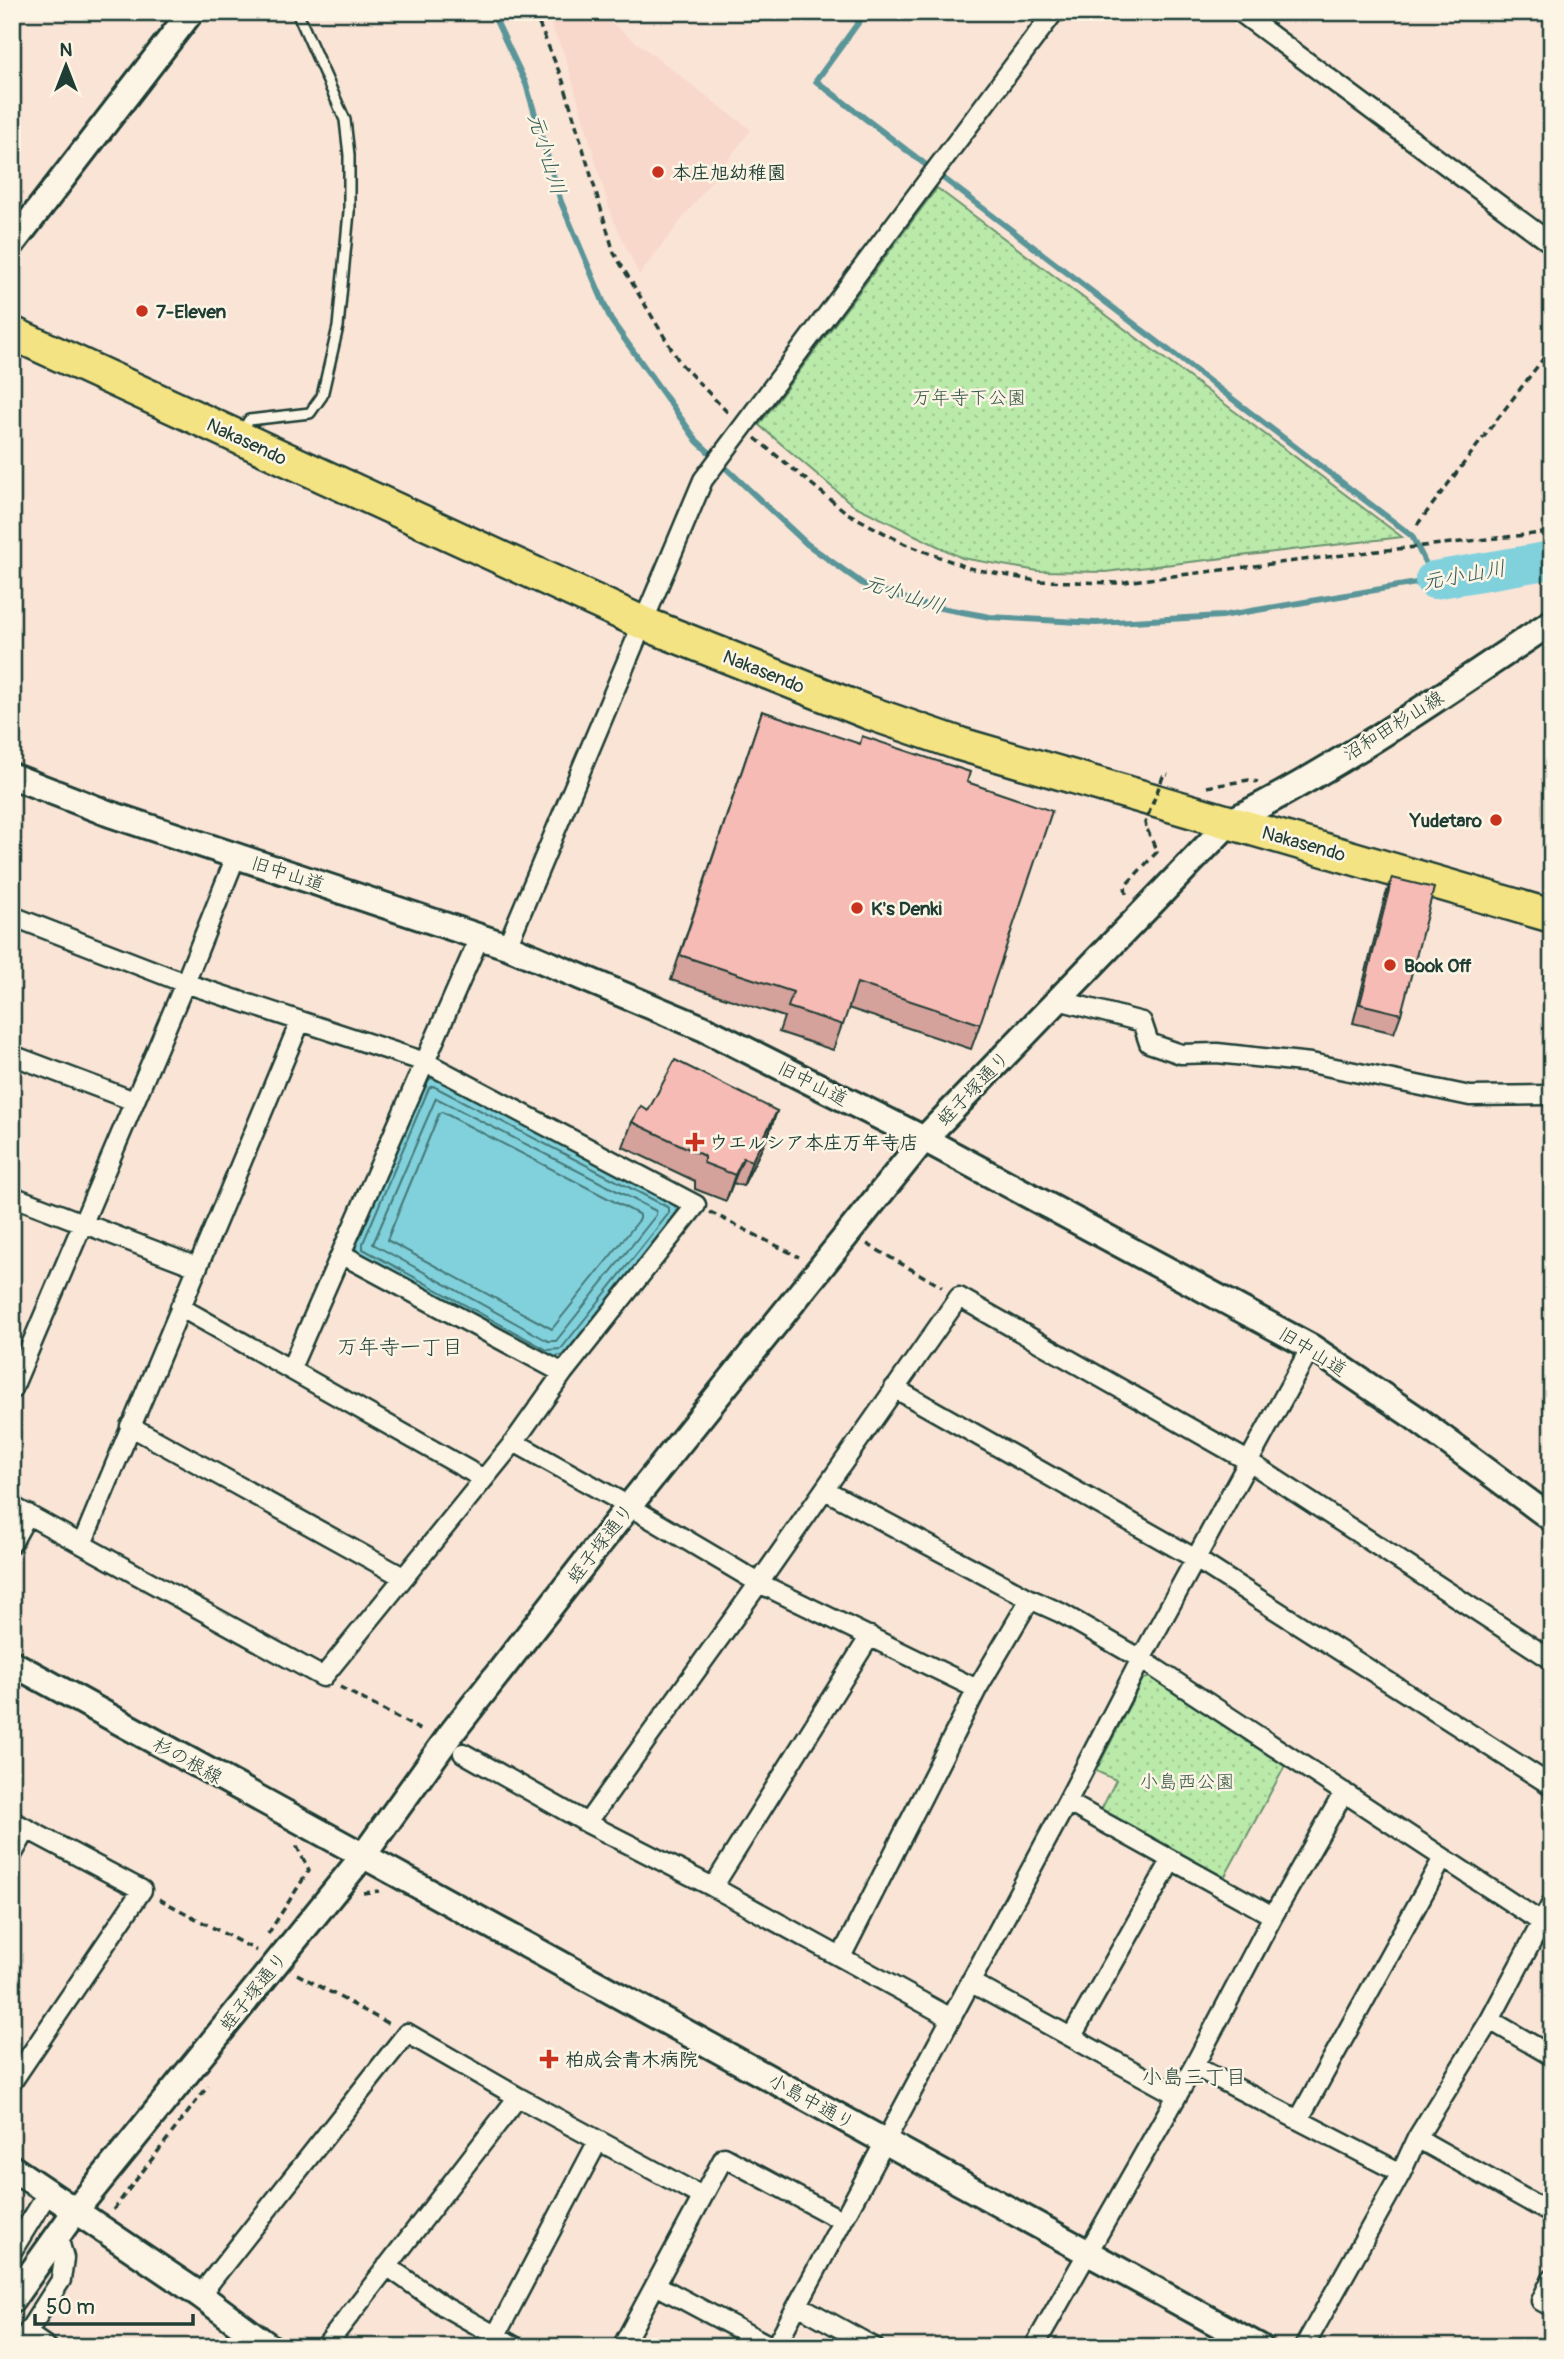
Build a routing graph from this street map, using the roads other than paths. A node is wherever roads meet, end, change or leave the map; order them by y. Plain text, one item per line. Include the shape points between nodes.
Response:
1 (191, 12) edge
2 (297, 12) edge
3 (1054, 12) edge
4 (1240, 12) edge
5 (12, 244) edge
6 (1552, 244) edge
7 (12, 333) edge
8 (238, 437) junction
9 (1552, 622) edge
10 (643, 623) junction
11 (12, 775) edge
12 (1231, 821) junction
13 (236, 856) junction
14 (12, 916) edge
15 (1552, 916) edge
16 (480, 936) junction
17 (507, 946) junction
18 (185, 983) junction
19 (1058, 1000) junction
20 (300, 1022) junction
21 (12, 1055) edge
22 (425, 1062) junction
23 (1545, 1095) dead end
24 (134, 1101) junction
25 (924, 1139) junction
26 (12, 1196) edge
27 (82, 1222) junction
28 (341, 1254) junction
29 (197, 1267) junction
30 (180, 1307) junction
31 (1311, 1347) junction
32 (19, 1355) edge
33 (291, 1368) junction
34 (563, 1373) junction
35 (894, 1388) junction
36 (12, 1390) edge
37 (130, 1426) junction
38 (514, 1442) junction
39 (1248, 1461) junction
40 (484, 1479) junction
41 (825, 1489) junction
42 (629, 1506) junction
43 (20, 1510) edge
44 (1552, 1519) edge
45 (12, 1543) edge
46 (82, 1544) junction
47 (1196, 1559) junction
48 (403, 1577) junction
49 (759, 1583) junction
50 (1030, 1599) junction
51 (870, 1636) junction
52 (1141, 1659) junction
53 (1552, 1660) edge
54 (12, 1663) edge
55 (977, 1689) junction
56 (463, 1754) dead end
57 (1552, 1786) edge
58 (1344, 1792) junction
59 (1067, 1802) junction
60 (587, 1823) junction
61 (20, 1825) edge
62 (12, 1855) edge
63 (363, 1856) junction
64 (1444, 1858) junction
65 (1171, 1861) junction
66 (713, 1887) junction
67 (1552, 1903) edge
68 (1273, 1916) junction
69 (1541, 1922) junction
70 (841, 1958) junction
71 (970, 1982) junction
72 (951, 2018) junction
73 (1490, 2020) junction
74 (1072, 2036) junction
75 (1552, 2056) edge
76 (1194, 2066) junction
77 (12, 2082) edge
78 (1177, 2095) junction
79 (519, 2097) junction
80 (1299, 2119) junction
81 (1417, 2138) junction
82 (598, 2141) junction
83 (886, 2141) junction
84 (12, 2168) edge
85 (1401, 2173) junction
86 (49, 2191) junction
87 (701, 2196) junction
88 (76, 2210) junction
89 (1552, 2214) edge
90 (841, 2220) junction
91 (53, 2244) junction
92 (12, 2251) edge
93 (1087, 2252) junction
94 (387, 2266) junction
95 (1552, 2278) edge
96 (656, 2285) junction
97 (200, 2295) junction
98 (12, 2300) edge
99 (798, 2305) junction
100 (1552, 2307) edge
101 (496, 2336) junction
102 (22, 2340) edge
103 (47, 2347) edge
104 (270, 2347) edge
105 (325, 2347) edge
106 (516, 2347) edge
107 (622, 2347) edge
108 (773, 2347) edge
109 (874, 2347) edge
110 (1034, 2347) edge
111 (1260, 2347) edge
112 (1304, 2347) edge

1 - 5 street
2 - 8 lane via 345,120 349,212 338,327 322,396 310,413 249,420
3 - 10 street via 708,473
4 - 6 street
7 - 8 highway, Nakasendo
8 - 10 highway, Nakasendo
9 - 12 street, 沼和田杉山線 via 1283,795
10 - 12 highway, Nakasendo via 960,744
10 - 17 street
11 - 13 street, 旧中山道
12 - 15 highway, Nakasendo
12 - 19 street, 蛭子塚通り
13 - 16 street, 旧中山道
13 - 18 street
14 - 18 street
16 - 17 street, 旧中山道
16 - 22 street
17 - 25 street, 旧中山道 via 705,1028
18 - 20 street
18 - 24 street
19 - 23 street via 1142,1021 1149,1043 1181,1054 1311,1063 1470,1096
19 - 25 street, 蛭子塚通り
20 - 22 street
20 - 29 street
21 - 24 street
22 - 28 street
22 - 34 street via 696,1205
24 - 27 street
25 - 31 street, 旧中山道
25 - 42 street, 蛭子塚通り
26 - 27 street
27 - 29 street
27 - 32 street
28 - 33 street
28 - 34 street
29 - 30 street
30 - 33 street
30 - 37 street
31 - 39 street
31 - 44 street, 旧中山道
32 - 36 street
33 - 40 street
34 - 38 street
35 - 39 street via 959,1297
35 - 41 street
35 - 47 street
37 - 46 street
37 - 48 street
38 - 40 street
38 - 42 street
39 - 47 street
39 - 53 street
40 - 48 street
41 - 49 street
41 - 50 street
42 - 49 street
42 - 63 street, 蛭子塚通り via 450,1735
43 - 45 street
43 - 46 street
46 - 48 street via 323,1677
47 - 52 street
47 - 57 street
49 - 51 street
49 - 60 street
50 - 52 street
50 - 55 street
51 - 55 street
51 - 66 street
52 - 58 street
52 - 59 street
54 - 63 street, 杉の根線
55 - 70 street
56 - 60 street
58 - 64 street
58 - 68 street
59 - 65 street
59 - 71 street
60 - 66 street
61 - 62 street
61 - 77 street via 142,1890
63 - 83 street, 小島中通り
63 - 88 street, 蛭子塚通り
64 - 69 street
64 - 80 street
65 - 68 street
65 - 74 street
66 - 70 street
67 - 69 street
68 - 76 street
69 - 73 street
70 - 72 street
71 - 72 street
71 - 74 street
72 - 83 street
73 - 75 street
73 - 81 street
74 - 78 street
76 - 78 street
76 - 80 street
78 - 93 street
79 - 82 street
79 - 94 street
79 - 97 street via 407,2034
80 - 85 street
81 - 85 street
81 - 89 street
82 - 87 street
82 - 101 street
83 - 90 street
83 - 93 street, 小島中通り
84 - 86 street
85 - 112 street
86 - 88 street
86 - 92 street
87 - 90 street via 724,2157
87 - 96 street
88 - 91 street, 蛭子塚通り
88 - 97 street
90 - 99 street
91 - 98 street, 蛭子塚通り
91 - 102 street via 64,2258 61,2280
93 - 110 street
93 - 111 street, 小島中通り
94 - 101 street
94 - 105 street
95 - 100 street via 1541,2301
96 - 107 street
96 - 108 street
97 - 104 street
99 - 108 street
99 - 109 street
101 - 106 street
102 - 103 street

